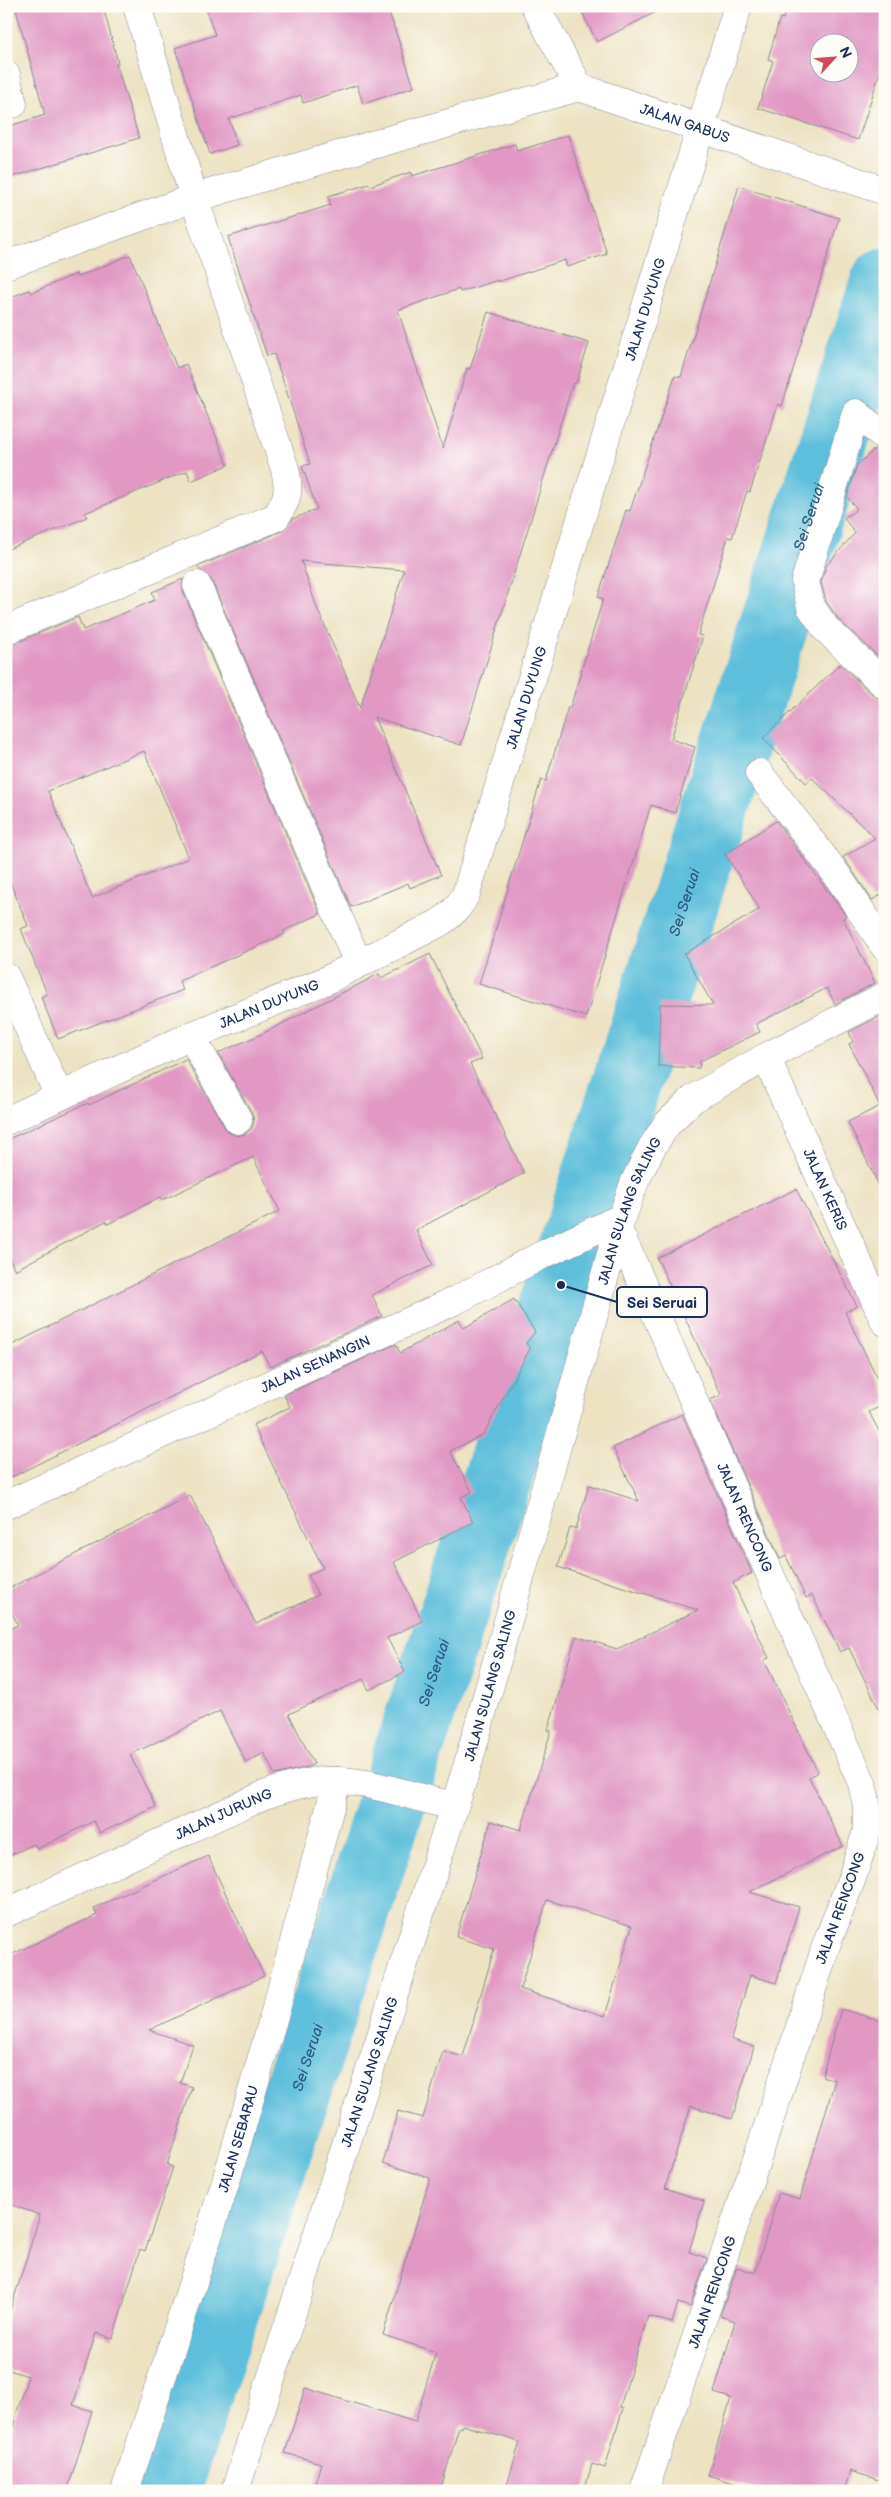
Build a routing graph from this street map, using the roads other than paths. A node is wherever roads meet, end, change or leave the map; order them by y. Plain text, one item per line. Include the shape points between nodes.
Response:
1 (137, 6) edge
2 (535, 6) edge
3 (738, 6) edge
4 (6, 75) edge
5 (579, 87) junction
6 (13, 104) dead end
7 (700, 129) junction
8 (881, 190) edge
9 (194, 198) junction
10 (6, 264) edge
11 (885, 437) edge
12 (197, 585) dead end
13 (6, 630) edge
14 (885, 685) edge
15 (759, 773) dead end
16 (885, 948) edge
17 (358, 963) junction
18 (6, 977) edge
19 (885, 996) edge
20 (192, 1036) junction
21 (766, 1058) junction
22 (60, 1096) junction
23 (238, 1120) dead end
24 (6, 1121) edge
25 (614, 1224) junction
26 (885, 1322) edge
27 (6, 1505) edge
28 (337, 1781) junction
29 (442, 1804) junction
30 (6, 1913) edge
31 (125, 2491) edge
32 (235, 2491) edge
33 (644, 2491) edge

1 - 9 street
2 - 5 street
3 - 7 street, JALAN DUYUNG
4 - 6 street
5 - 7 street, JALAN GABUS
5 - 9 street
7 - 8 street, JALAN GABUS
7 - 17 street, JALAN DUYUNG via 466,894 451,916
9 - 10 street
9 - 13 street via 285,469 289,490 286,500 276,517
11 - 14 street via 856,413 805,581 811,607 826,629
12 - 17 street
15 - 16 street via 837,875
17 - 20 street, JALAN DUYUNG via 327,980
18 - 22 street
19 - 21 street, JALAN SULANG SALING
20 - 22 street, JALAN DUYUNG
20 - 23 street
21 - 25 street, JALAN SULANG SALING via 693,1099 667,1124
21 - 26 street, JALAN KERIS
22 - 24 street, JALAN DUYUNG
25 - 27 street, JALAN SENANGIN via 542,1255 456,1300
25 - 29 street, JALAN SULANG SALING
25 - 33 street, JALAN RENCONG via 862,1783 867,1806 867,1831 852,1878 827,1943
28 - 29 street, JALAN JURUNG via 374,1786
28 - 30 street, JALAN JURUNG via 314,1782 264,1795
28 - 31 street, JALAN SEBARAU via 226,2181
29 - 32 street, JALAN SULANG SALING

